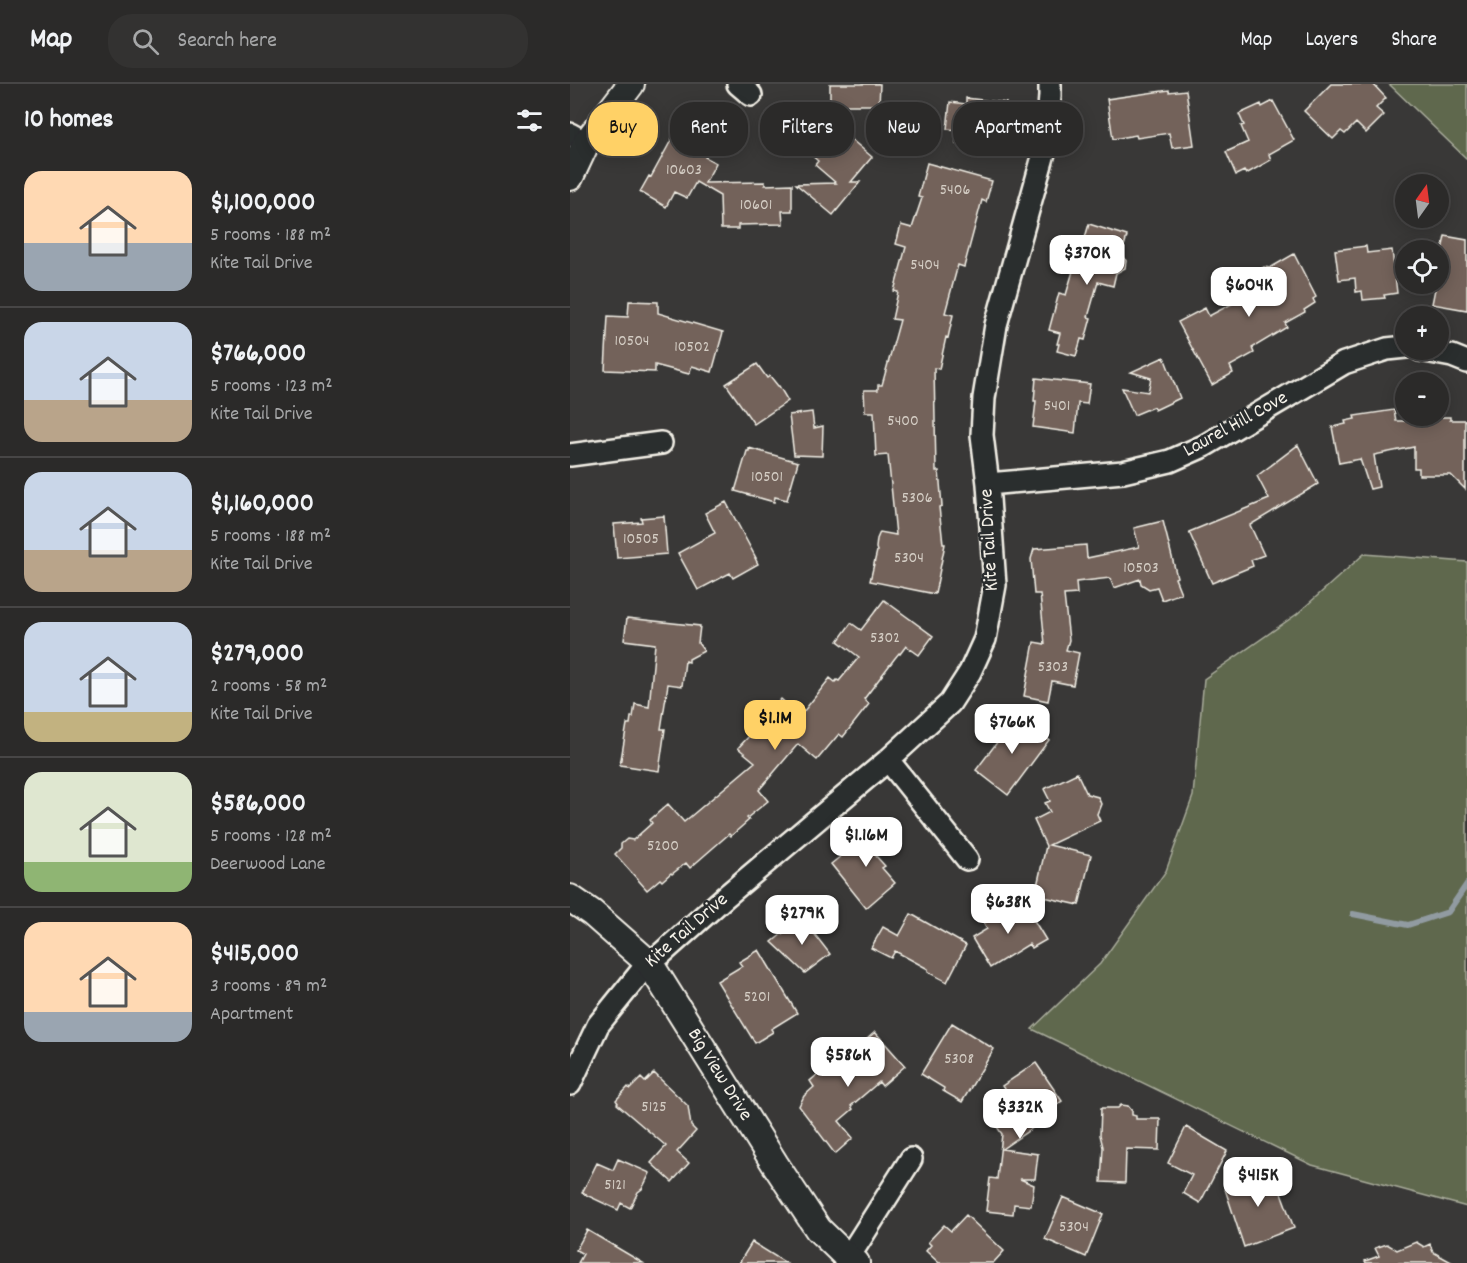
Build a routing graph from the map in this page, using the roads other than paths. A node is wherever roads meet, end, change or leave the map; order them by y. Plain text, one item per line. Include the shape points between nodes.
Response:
1 (631, 84) edge
2 (1050, 84) edge
3 (578, 138) edge
4 (570, 177) edge
5 (1395, 348) edge
6 (1449, 355) edge
7 (1467, 362) edge
8 (661, 443) dead end
9 (570, 455) edge
10 (987, 484) junction
11 (888, 760) junction
12 (967, 859) dead end
13 (570, 898) edge
14 (650, 964) junction
15 (570, 1084) edge
16 (911, 1160) dead end
17 (850, 1261) edge

1 - 3 street
2 - 10 street, Kite Tail Drive via 1046,146 996,325 984,398 982,435
3 - 4 street
5 - 10 street, Laurel Hill Cove via 1344,363 1204,446 1170,461 1123,472
6 - 7 street
8 - 9 street
10 - 11 street, Kite Tail Drive via 995,585 985,639 950,703
11 - 12 street
11 - 14 street, Kite Tail Drive
13 - 14 street, Big View Drive
14 - 15 street, Kite Tail Drive via 598,1025
14 - 17 street, Big View Drive via 818,1229
16 - 17 street

